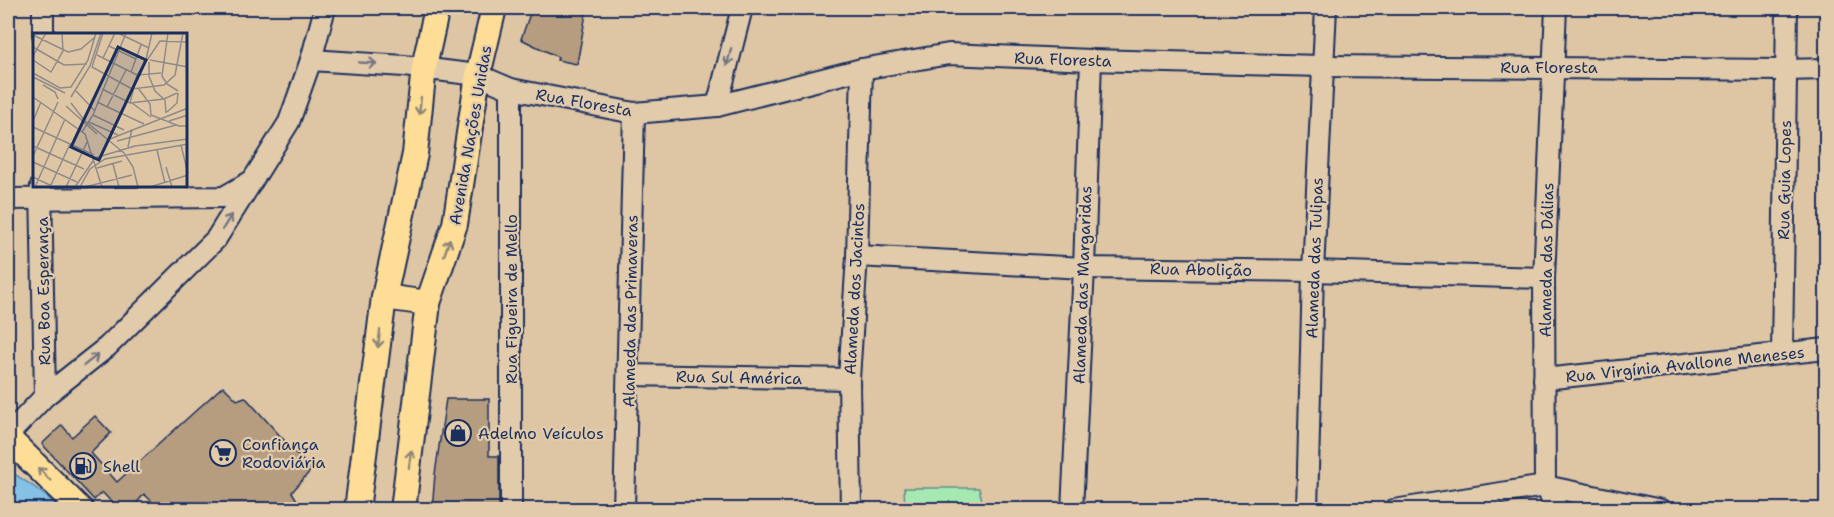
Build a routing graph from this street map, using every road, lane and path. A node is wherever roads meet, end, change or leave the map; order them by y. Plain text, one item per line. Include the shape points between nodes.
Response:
1 (43, 8) edge
2 (325, 8) edge
3 (437, 8) edge
4 (494, 8) edge
5 (742, 8) edge
6 (1326, 8) edge
7 (1556, 8) edge
8 (1787, 8) edge
9 (43, 33) edge
10 (311, 60) junction
11 (1091, 60) junction
12 (1322, 66) junction
13 (1553, 67) junction
14 (424, 68) junction
15 (862, 69) junction
16 (1827, 69) edge
17 (1785, 70) junction
18 (478, 75) junction
19 (511, 89) junction
20 (717, 106) junction
21 (634, 113) junction
22 (253, 180) junction
23 (41, 192) edge
24 (8, 199) edge
25 (857, 256) junction
26 (1084, 268) junction
27 (1313, 271) junction
28 (1544, 278) junction
29 (384, 297) junction
30 (429, 303) junction
31 (1827, 349) edge
32 (1782, 353) junction
33 (628, 375) junction
34 (849, 379) junction
35 (1544, 380) junction
36 (45, 396) junction
37 (8, 436) edge
38 (1545, 486) junction
39 (81, 510) edge
40 (357, 510) edge
41 (404, 510) edge
42 (511, 510) edge
43 (624, 510) edge
44 (851, 510) edge
45 (1072, 510) edge
46 (1307, 510) edge
47 (1394, 510) edge
48 (1558, 510) edge
49 (1661, 510) edge

1 - 9 street
2 - 10 street
3 - 14 main road
4 - 18 main road, Avenida Nações Unidas
5 -> 20 street
6 - 12 street, Alameda das Tulipas
7 - 13 street, Alameda das Dálias
8 - 17 street, Rua Guia Lopes
10 -> 14 street, Rua Floresta
10 - 22 street via 289,122
11 - 12 street, Rua Floresta
11 - 15 street, Rua Floresta via 949,54
11 - 26 street, Alameda das Margaridas
12 - 13 street, Rua Floresta
12 - 27 street, Alameda das Tulipas
13 - 17 street, Rua Floresta
13 - 28 street, Alameda das Dálias
14 - 18 street, Rua Floresta
14 -> 29 main road via 415,154
15 - 20 street, Rua Floresta
15 - 25 street, Alameda dos Jacintos
16 - 17 street, Rua Floresta
17 - 32 street, Rua Guia Lopes
18 - 19 street, Rua Floresta
30 -> 18 main road, Avenida Nações Unidas via 455,224
19 - 21 street, Rua Floresta
19 - 42 street, Rua Figueira de Mello
20 - 21 street, Rua Floresta
21 - 33 street, Alameda das Primaveras
22 - 23 street via 224,197
36 -> 22 street via 107,347 216,239
23 - 24 street
23 - 36 street, Rua Boa Esperança
25 - 26 street, Rua Abolição
25 - 34 street, Alameda dos Jacintos
26 - 27 street, Rua Abolição
26 - 45 street, Alameda das Margaridas
27 - 28 street, Rua Abolição
27 - 46 street, Alameda das Tulipas
28 - 35 street, Alameda das Dálias
29 - 30 main road
29 -> 40 main road
41 -> 30 main road, Avenida Nações Unidas
31 - 32 street, Rua Virgínia Avallone Meneses
32 - 35 street, Rua Virgínia Avallone Meneses
33 - 34 street, Rua Sul América
33 - 43 street, Alameda das Primaveras
34 - 44 street, Alameda dos Jacintos
35 - 38 street, Alameda das Dálias
36 - 37 street
39 -> 37 main road
38 - 47 street
38 - 48 street, Alameda das Dálias
38 - 49 street

